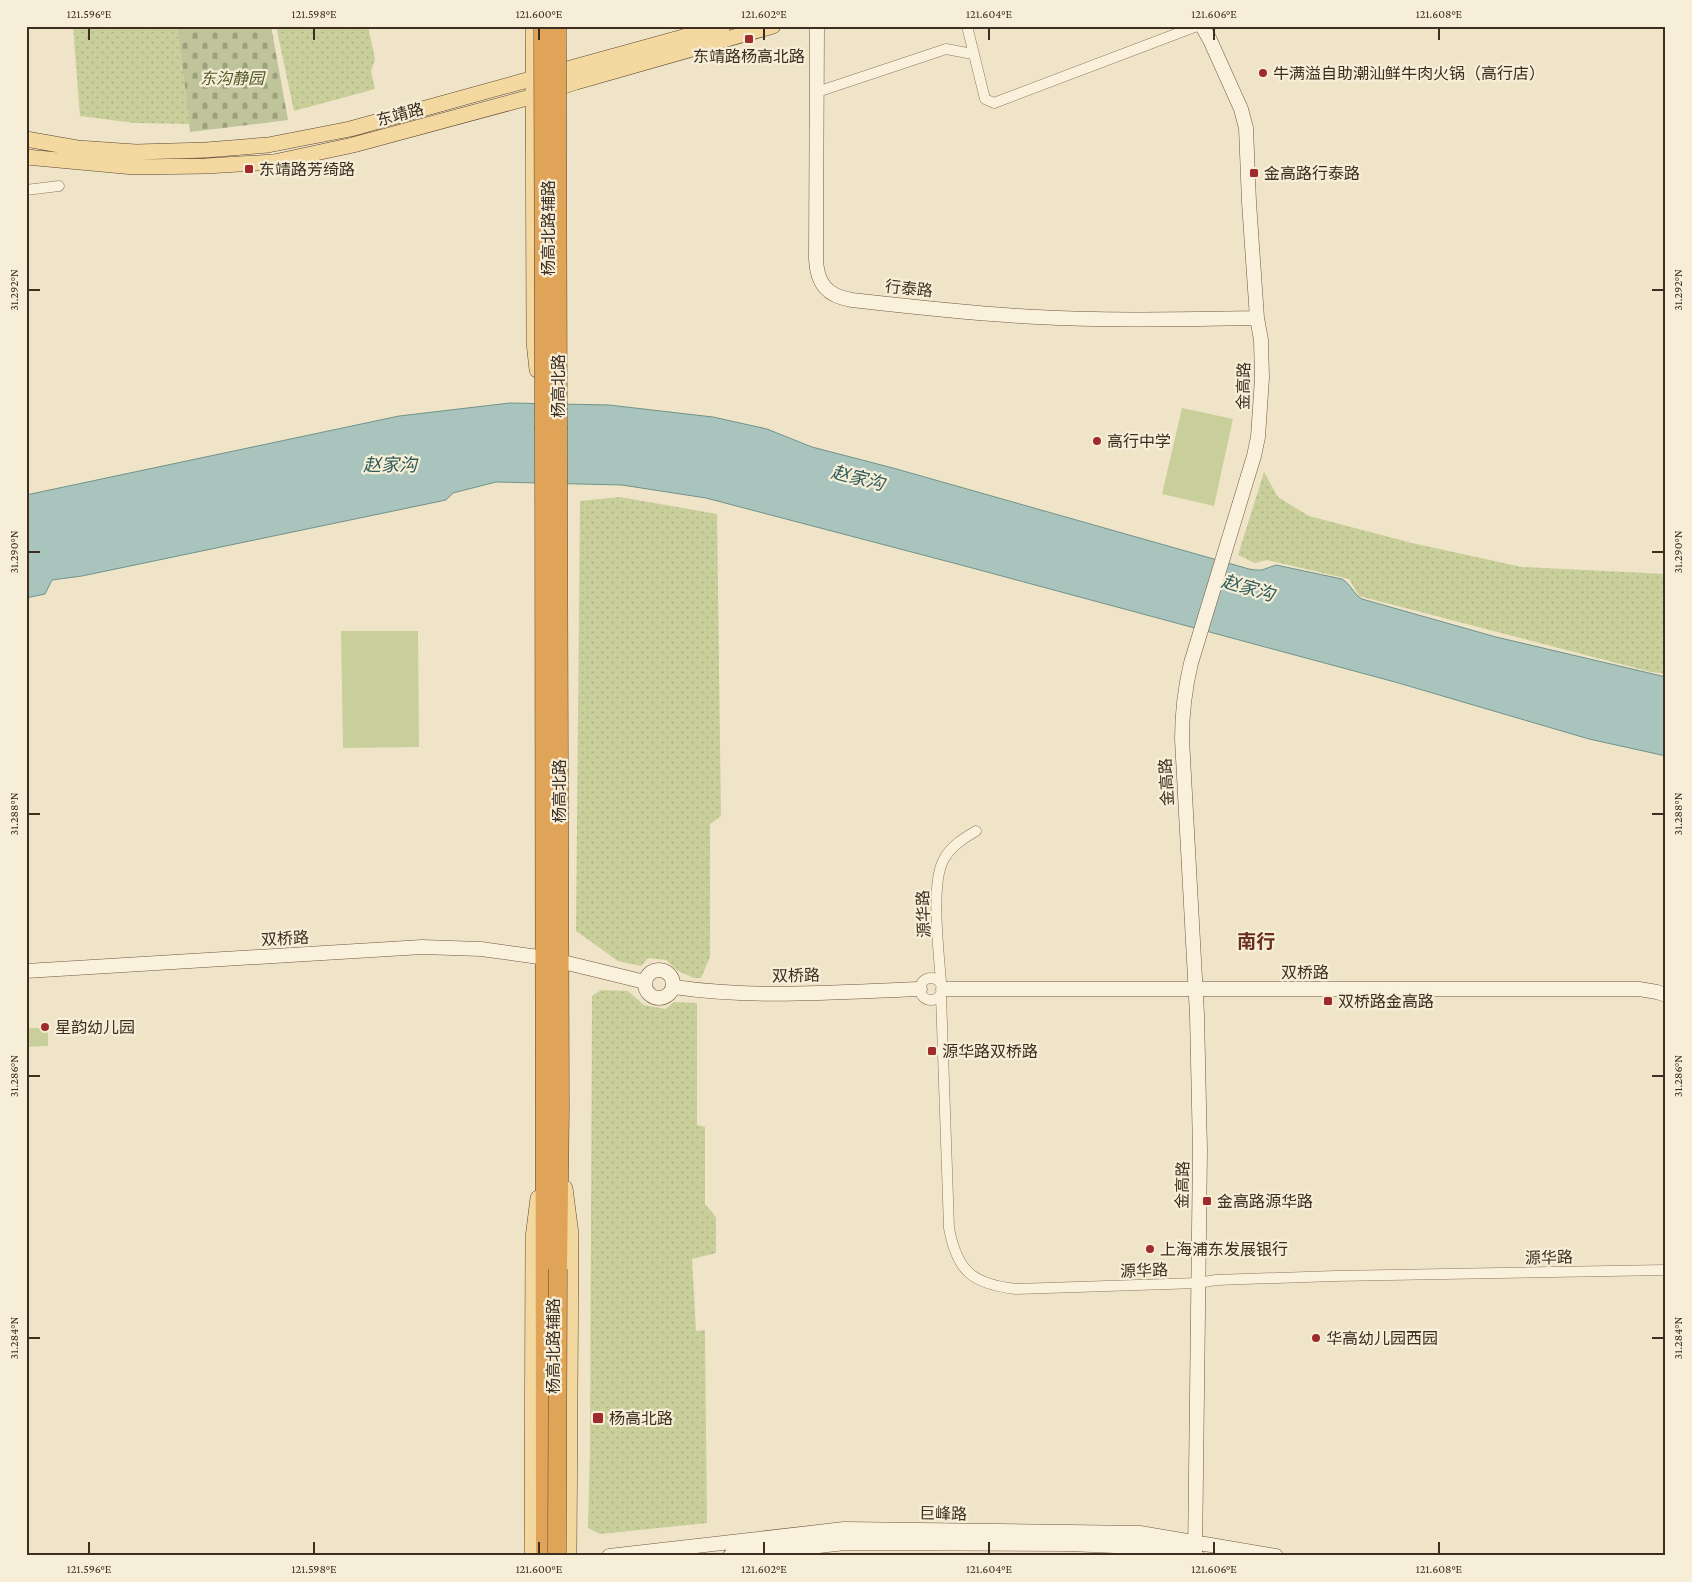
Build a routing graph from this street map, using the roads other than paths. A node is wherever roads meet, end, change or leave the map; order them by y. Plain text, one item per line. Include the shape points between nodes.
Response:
1 (533, 26) edge
2 (543, 26) edge
3 (557, 26) edge
4 (566, 26) edge
5 (723, 26) edge
6 (773, 26) edge
7 (817, 26) edge
8 (967, 26) edge
9 (1197, 26) edge
10 (1202, 26) edge
11 (973, 54) junction
12 (566, 70) junction
13 (530, 79) junction
14 (571, 84) junction
15 (817, 92) junction
16 (534, 96) junction
17 (26, 139) edge
18 (26, 157) edge
19 (59, 186) dead end
20 (26, 190) edge
21 (1257, 318) junction
22 (551, 428) junction
23 (976, 831) dead end
24 (552, 960) junction
25 (26, 971) edge
26 (645, 982) junction
27 (674, 987) junction
28 (920, 989) junction
29 (941, 989) junction
30 (1194, 990) junction
31 (1666, 995) edge
32 (552, 1137) junction
33 (552, 1269) junction
34 (1666, 1270) edge
35 (1198, 1284) junction
36 (844, 1529) junction
37 (844, 1549) edge
38 (1195, 1552) edge
39 (532, 1556) edge
40 (545, 1556) edge
41 (558, 1556) edge
42 (569, 1556) edge
43 (609, 1556) edge
44 (730, 1556) edge
45 (1276, 1556) edge

1 - 13 main road, 杨高北路辅路
2 - 22 highway, 杨高北路, bridge
3 - 22 highway, 杨高北路, bridge
4 - 12 main road, 杨高北路辅路
5 - 12 main road, 东靖路
6 - 14 main road, 东靖路
7 - 15 main road, 行泰路
8 - 11 street
9 - 11 street via 994,103 985,99
10 - 21 main road, 金高路 via 1241,109 1246,128
11 - 15 street via 946,49
12 - 13 main road, 东靖路
12 - 14 main road, 杨高北路辅路
13 - 16 main road, 杨高北路辅路
13 - 17 main road, 东靖路 via 350,129 268,144 136,152 77,148
14 - 16 main road, 东靖路
14 - 22 main road, 杨高北路辅路, bridge via 566,343
15 - 21 main road, 行泰路 via 816,269 824,287 835,296 1037,317
16 - 18 main road, 东靖路 via 353,145 274,162 134,166
16 - 22 main road, 杨高北路辅路, bridge via 534,342
19 - 20 street
21 - 30 main road, 金高路 via 1262,368 1258,437 1189,671 1182,712
22 - 24 highway, 杨高北路
23 - 29 street, 源华路 via 952,849 939,871 936,887
24 - 25 main road, 双桥路 via 481,949 422,947
24 - 26 main road, 双桥路
24 - 32 highway, 杨高北路
26 - 27 main road via 649,994 657,998 670,994
26 - 27 main road via 649,974 662,970 670,974
27 - 28 main road, 双桥路 via 759,994
28 - 29 street via 928,1000 935,1000
28 - 29 street via 922,982 935,978
29 - 30 main road, 双桥路
29 - 35 street, 源华路 via 948,1228 959,1262 984,1282 1016,1289
30 - 31 main road, 双桥路 via 1639,989
30 - 35 main road, 金高路 via 1200,1150
32 - 33 highway, 杨高北路
32 - 39 main road, 杨高北路辅路 via 533,1238
32 - 42 main road, 杨高北路辅路 via 570,1234
33 - 40 highway, 杨高北路
33 - 41 highway, 杨高北路, bridge
34 - 35 street, 源华路 via 1335,1276 1216,1280
35 - 38 main road, 金高路
36 - 37 main road
36 - 38 main road, 巨峰路 via 1140,1534
36 - 43 main road, 巨峰路
37 - 38 main road, 巨峰路 via 1087,1545
37 - 44 main road, 巨峰路
38 - 45 main road, 巨峰路

